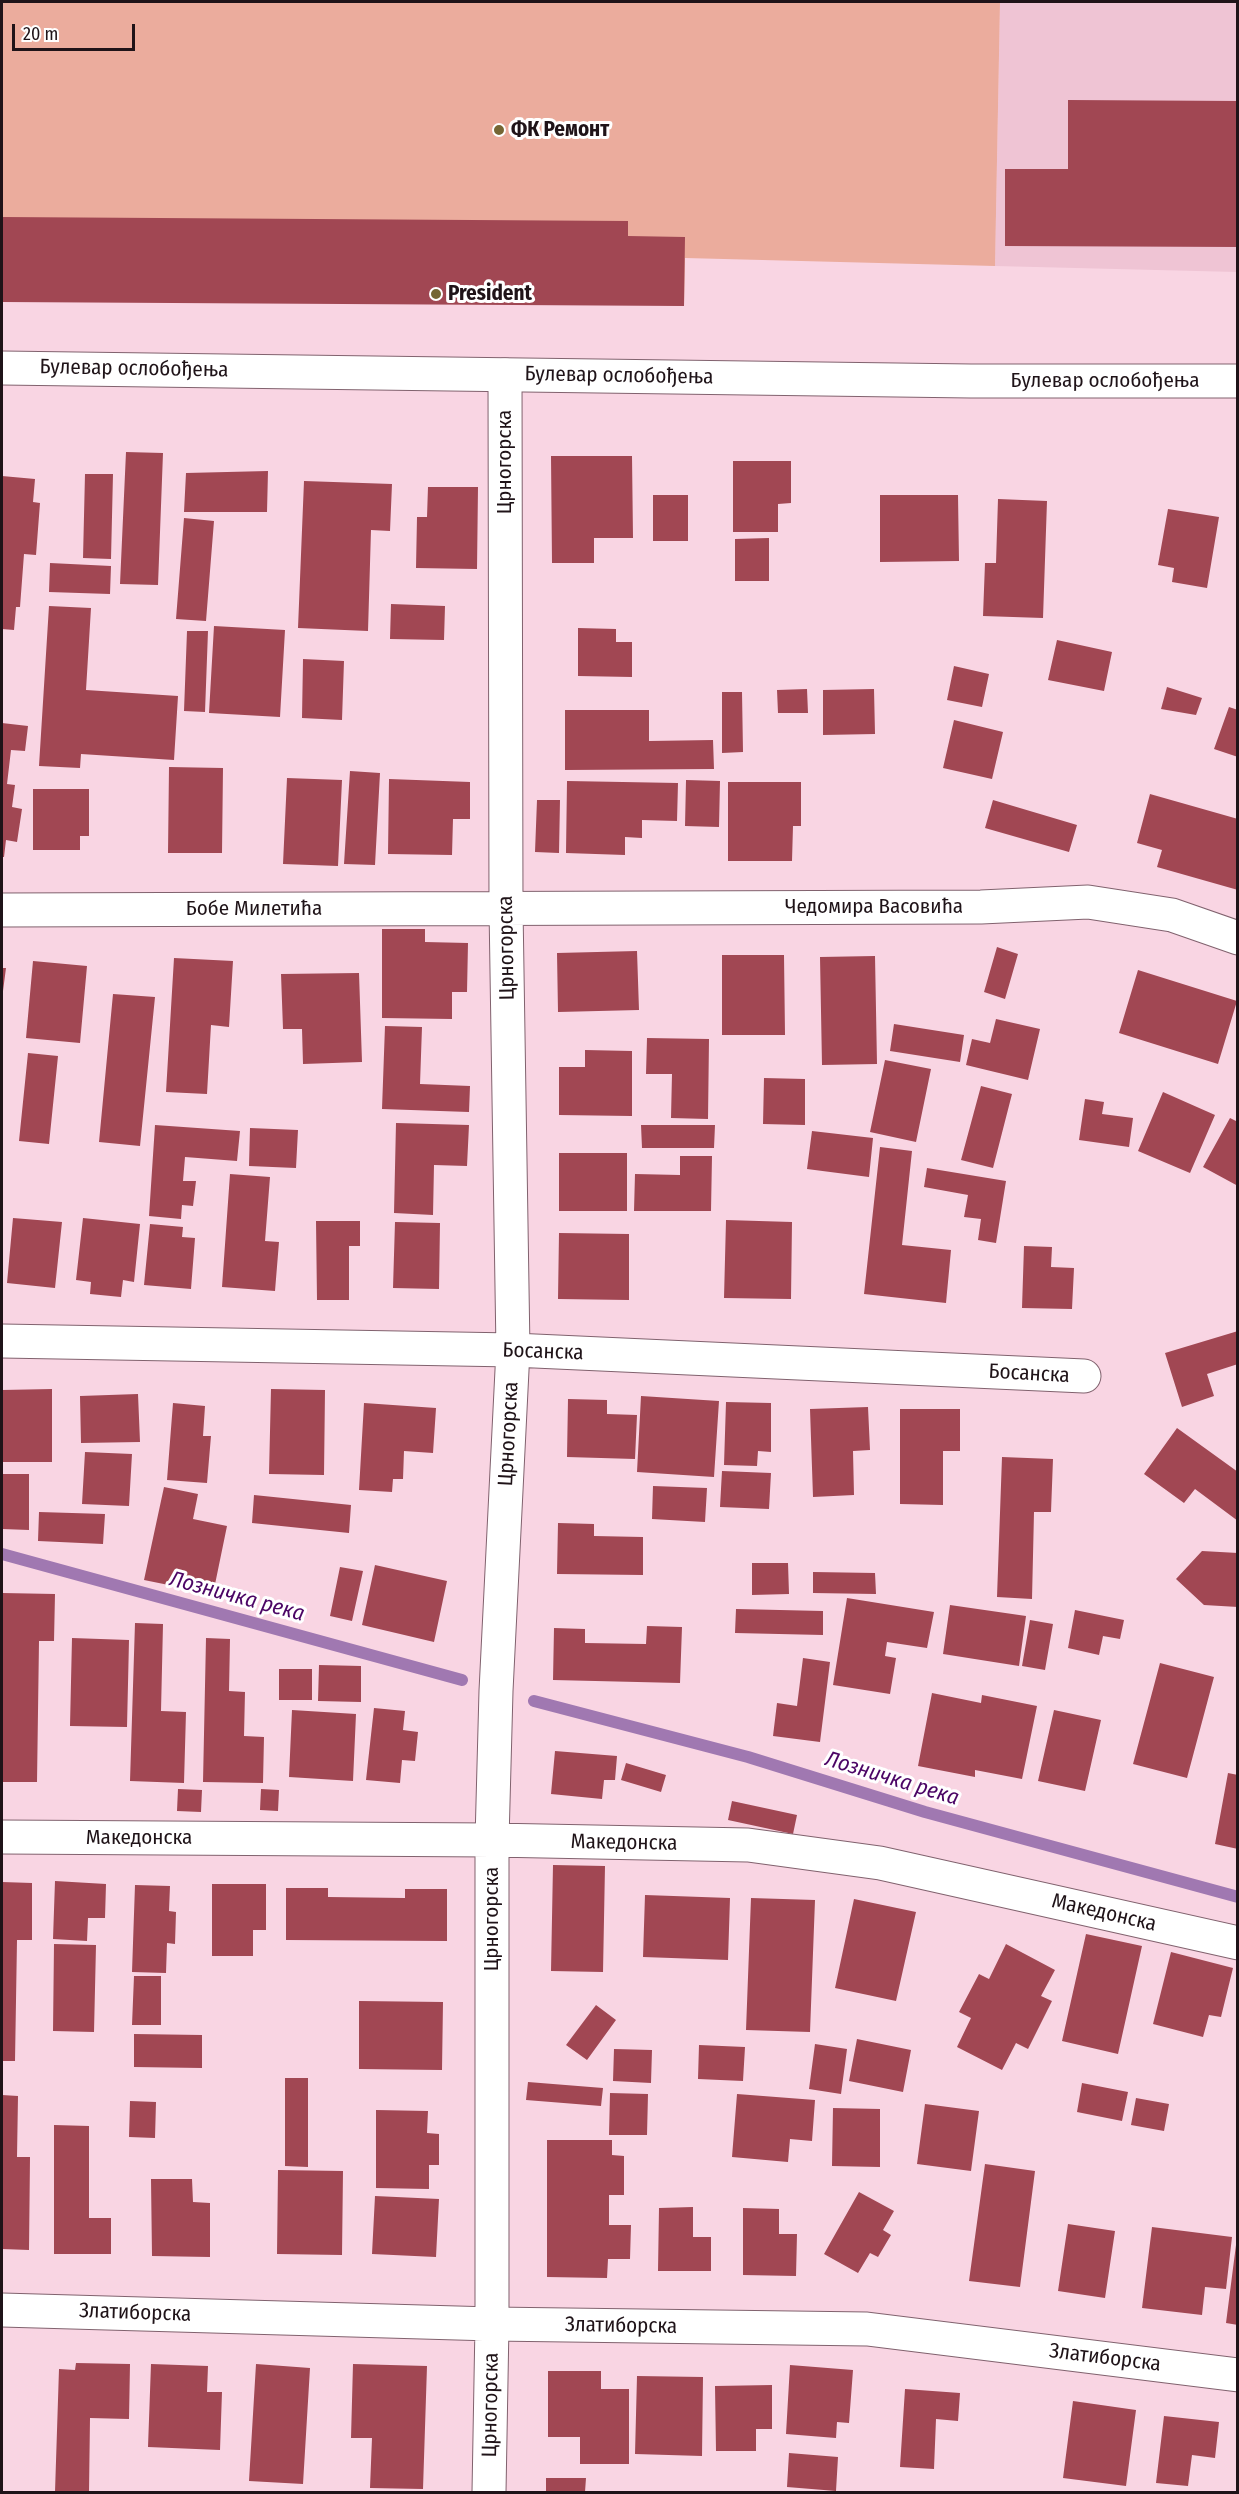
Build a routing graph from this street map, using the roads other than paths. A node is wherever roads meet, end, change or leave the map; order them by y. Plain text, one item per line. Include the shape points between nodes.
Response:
1 (2, 368) edge
2 (505, 375) junction
3 (1238, 381) edge
4 (506, 908) junction
5 (2, 910) edge
6 (1238, 938) edge
7 (2, 1341) edge
8 (513, 1350) junction
9 (1084, 1376) dead end
10 (2, 1837) edge
11 (492, 1840) junction
12 (1238, 1943) edge
13 (2, 2310) edge
14 (492, 2324) junction
15 (1238, 2375) edge
16 (489, 2493) edge

1 - 2 street, Булевар ослобођења
2 - 3 street, Булевар ослобођења
2 - 4 street, Црногорска
4 - 5 street, Бобе Милетића
4 - 6 street, Чедомира Васовића via 981,907 1088,902 1172,915
4 - 8 street, Црногорска
7 - 8 street, Босанска
8 - 9 street, Босанска
8 - 11 street, Црногорска
10 - 11 street, Македонска
11 - 12 street, Македонска via 748,1845 880,1863
11 - 14 street, Црногорска
13 - 14 street, Златиборска
14 - 15 street, Златиборска via 867,2330
14 - 16 street, Црногорска

